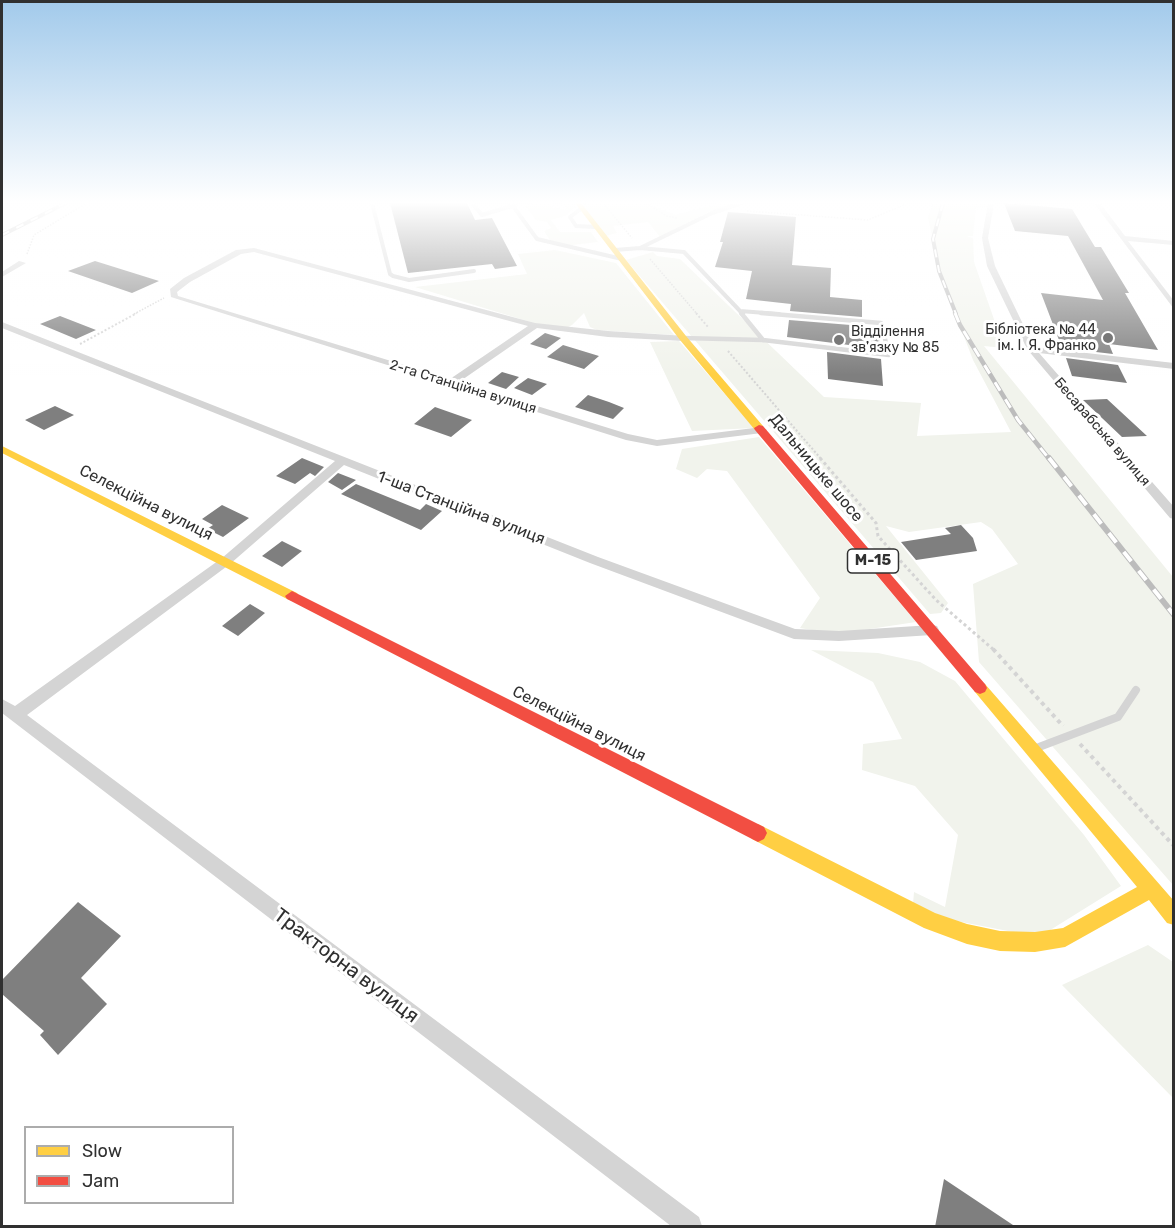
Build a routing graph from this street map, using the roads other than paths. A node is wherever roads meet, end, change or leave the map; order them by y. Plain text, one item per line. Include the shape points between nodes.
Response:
1 (224, 260) edge
2 (293, 260) edge
3 (387, 260) edge
4 (623, 260) edge
5 (692, 260) edge
6 (990, 260) edge
7 (1139, 260) edge
8 (22, 263) road end
9 (474, 271) dead end
10 (2, 275) edge
11 (1173, 307) edge
12 (740, 311) junction
13 (2, 325) edge
14 (535, 325) junction
15 (683, 338) junction
16 (762, 340) junction
17 (1032, 349) junction
18 (1173, 366) edge
19 (451, 383) junction
20 (762, 430) junction
21 (2, 449) edge
22 (342, 462) junction
23 (1173, 515) edge
24 (226, 561) junction
25 (932, 630) junction
26 (1136, 690) dead end
27 (8, 710) edge
28 (1034, 749) junction
29 (1151, 889) junction
30 (1173, 916) edge
31 (690, 1227) edge

1 - 19 street, 2-га Станційна вулиця via 187,280 173,292 175,297
2 - 14 street, 2-га Станційна вулиця
3 - 9 lane via 390,274 409,280
4 - 15 main road, Дальницьке шосе / М-15
5 - 12 lane
6 - 17 street, Бесарабська вулиця
7 - 11 street
8 - 10 street
12 - 16 lane
12 - 16 lane via 881,323 889,355
13 - 22 street, 1-ша Станційна вулиця
14 - 15 street
14 - 19 street
15 - 16 lane
15 - 20 main road, Дальницьке шосе / М-15
17 - 18 street
17 - 23 street, Бесарабська вулиця
19 - 20 street, 2-га Станційна вулиця via 657,443
20 - 25 main road, Дальницьке шосе / М-15
21 - 24 main road, Селекційна вулиця
22 - 24 street
22 - 25 street, 1-ша Станційна вулиця via 794,634 839,636
24 - 27 street
24 - 29 main road, Селекційна вулиця via 931,921 967,934 1000,941 1035,942 1065,937
25 - 28 main road, Дальницьке шосе / М-15
26 - 28 lane via 1118,717
27 - 31 street, Тракторна вулиця
28 - 29 main road, Дальницьке шосе / М-15
29 - 30 main road, Дальницьке шосе / М-15

